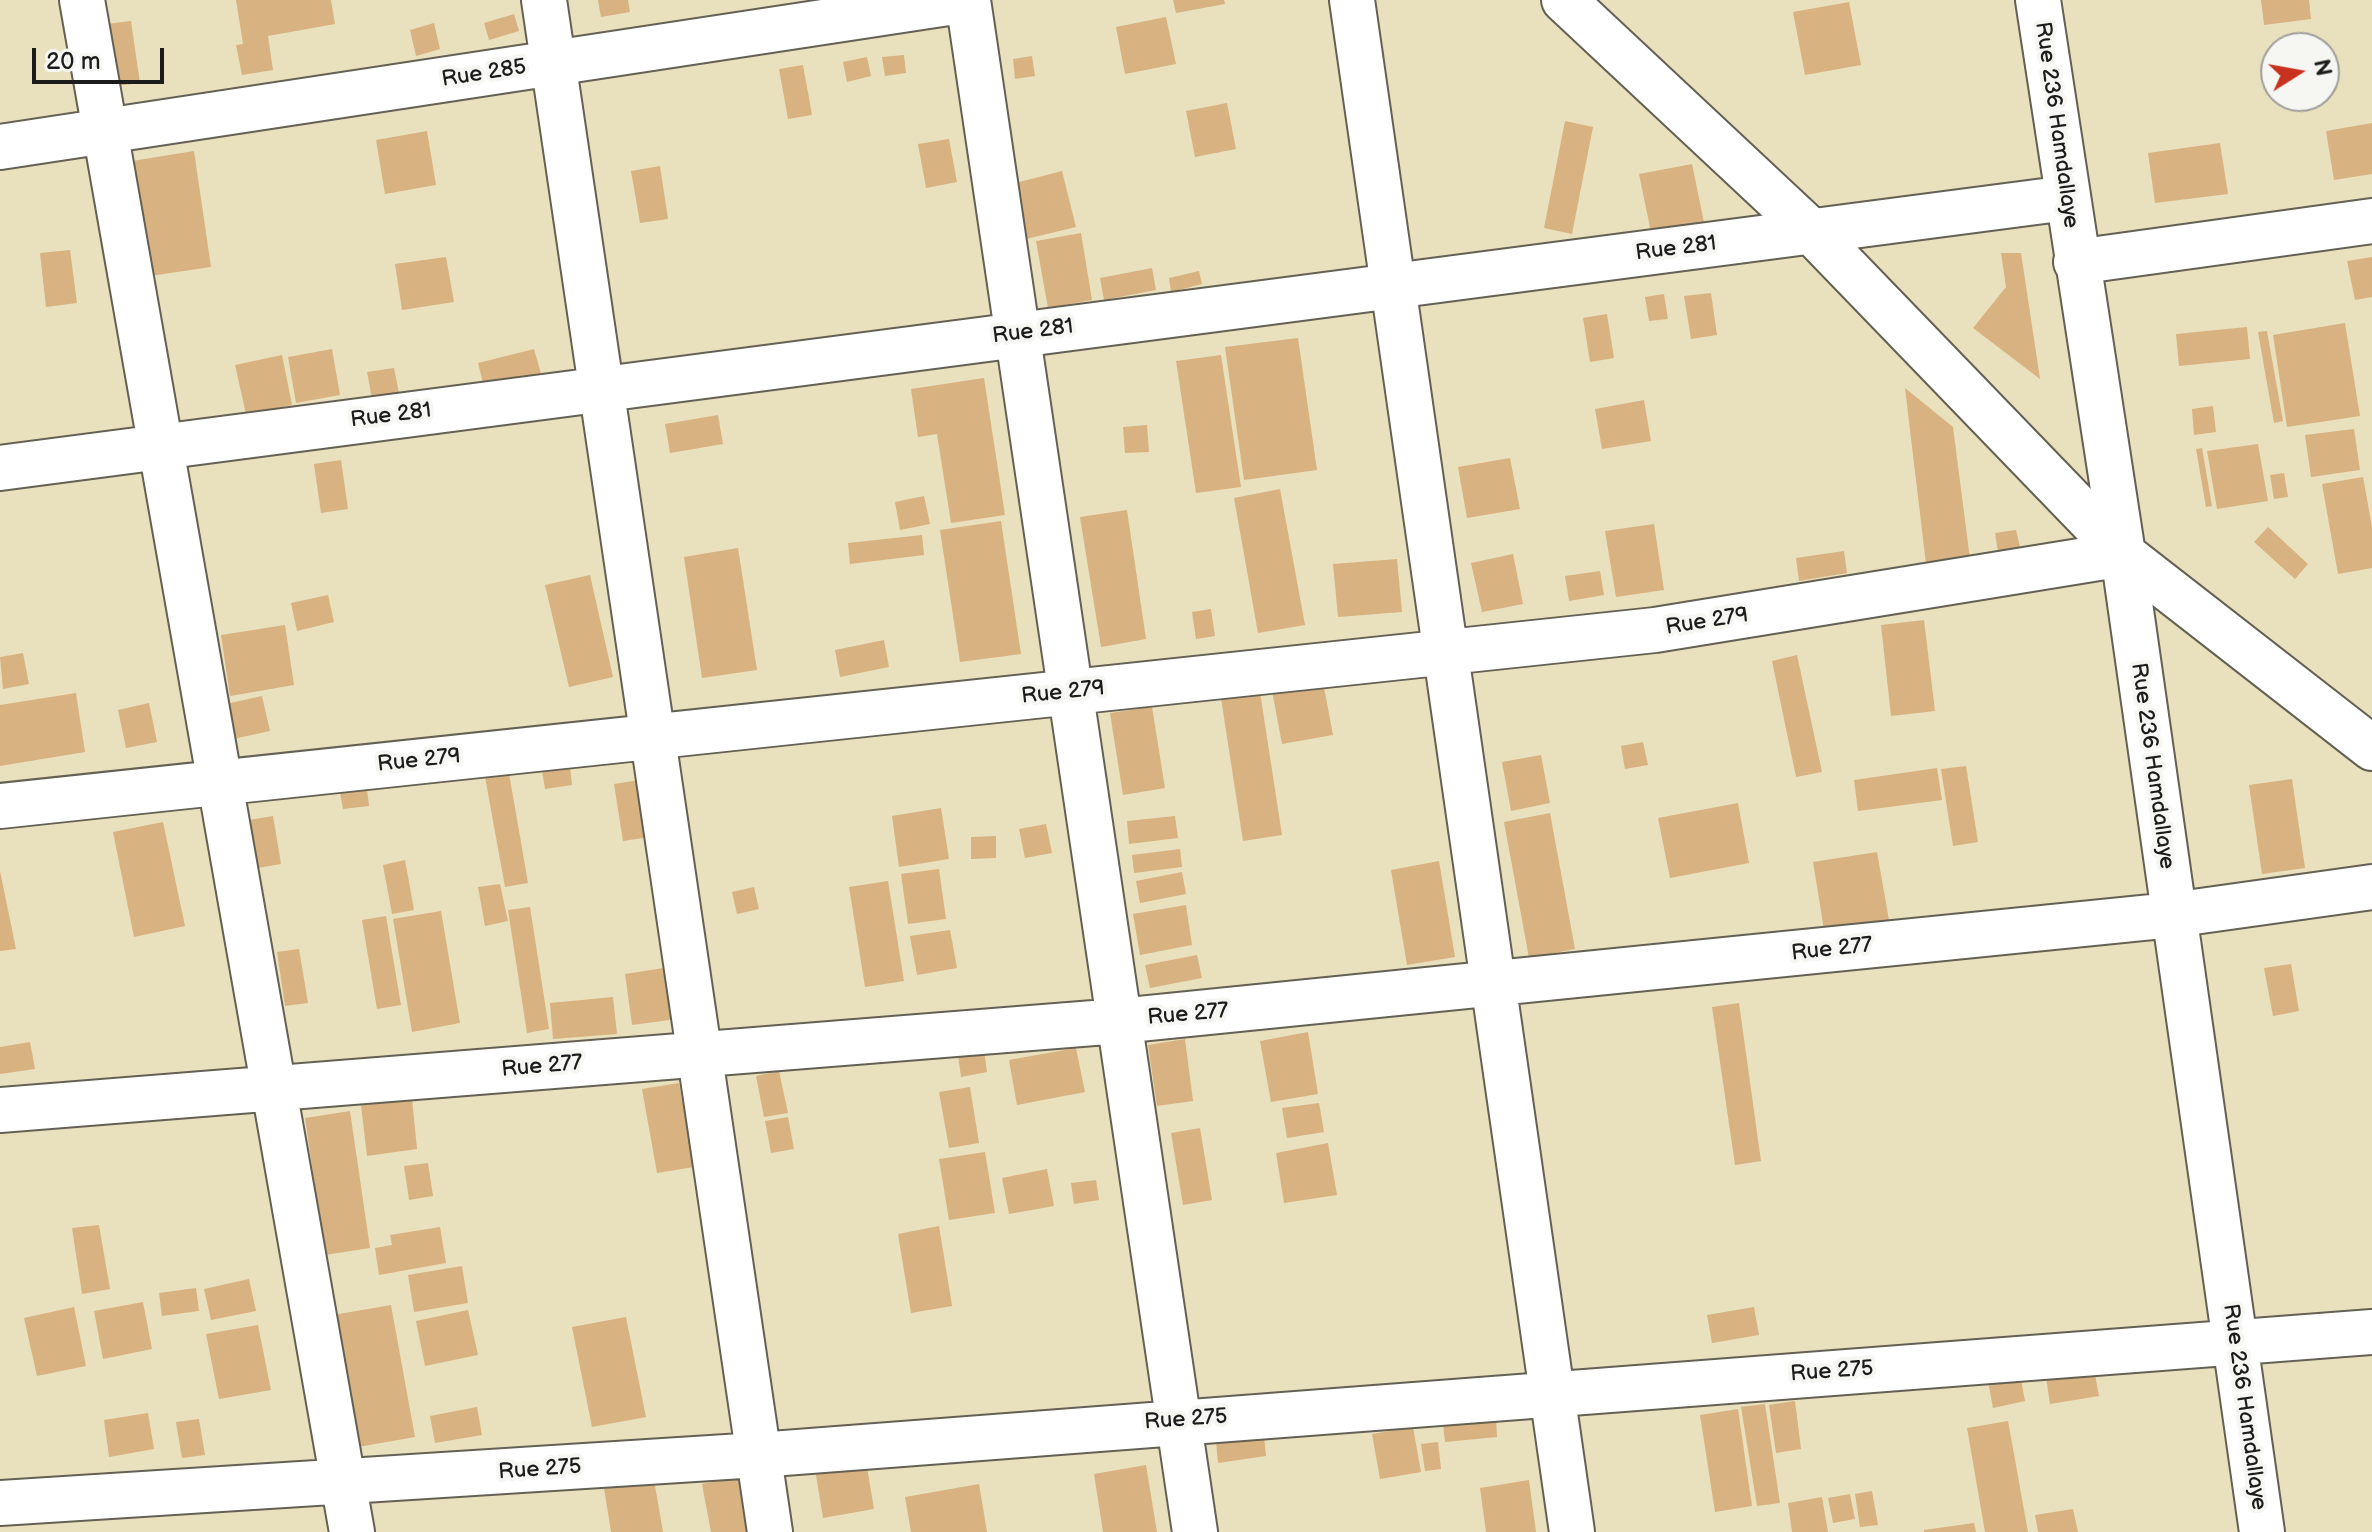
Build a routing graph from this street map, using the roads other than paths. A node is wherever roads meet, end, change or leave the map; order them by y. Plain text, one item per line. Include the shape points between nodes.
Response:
1 (82, 0) edge
2 (544, 0) edge
3 (968, 0) edge
4 (1352, 0) edge
5 (1564, 0) edge
6 (2038, 0) edge
7 (554, 63) junction
8 (105, 131) junction
9 (0, 147) edge
10 (2067, 198) junction
11 (2372, 221) edge
12 (1811, 231) junction
13 (2076, 262) junction
14 (1390, 286) junction
15 (1018, 334) junction
16 (602, 389) junction
17 (161, 446) junction
18 (0, 468) edge
19 (2123, 554) junction
20 (1445, 653) junction
21 (1071, 692) junction
22 (653, 737) junction
23 (2372, 748) edge
24 (219, 782) junction
25 (0, 806) edge
26 (2372, 887) edge
27 (2172, 915) junction
28 (1493, 985) junction
29 (1119, 1021) junction
30 (699, 1054) junction
31 (273, 1088) junction
32 (0, 1110) edge
33 (2372, 1332) edge
34 (2234, 1342) junction
35 (1552, 1394) junction
36 (1178, 1421) junction
37 (758, 1455) junction
38 (343, 1483) junction
39 (0, 1503) edge
40 (352, 1532) edge
41 (770, 1532) edge
42 (1195, 1532) edge
43 (1572, 1532) edge
44 (2262, 1532) edge

1 - 8 street
2 - 7 street
3 - 7 street, Rue 285
3 - 15 street
4 - 14 street
5 - 12 street
6 - 10 street, Rue 236 Hamdallaye
7 - 8 street, Rue 285
7 - 16 street
8 - 9 street, Rue 285
8 - 17 street
10 - 12 street, Rue 281
10 - 13 street, Rue 236 Hamdallaye
11 - 13 street
12 - 14 street, Rue 281
12 - 19 street
13 - 19 street, Rue 236 Hamdallaye
14 - 15 street, Rue 281
14 - 20 street
15 - 16 street, Rue 281
15 - 21 street
16 - 17 street, Rue 281
16 - 22 street
17 - 18 street, Rue 281
17 - 24 street
19 - 20 street, Rue 279 via 1655,630
19 - 23 street
19 - 27 street, Rue 236 Hamdallaye
20 - 21 street, Rue 279
20 - 28 street
21 - 22 street, Rue 279
21 - 29 street
22 - 24 street, Rue 279
22 - 30 street
24 - 25 street, Rue 279
24 - 31 street
26 - 27 street, Rue 277
27 - 28 street, Rue 277
27 - 34 street, Rue 236 Hamdallaye
28 - 29 street, Rue 277
28 - 35 street
29 - 30 street, Rue 277
29 - 36 street
30 - 31 street, Rue 277
30 - 37 street
31 - 32 street, Rue 277
31 - 38 street
33 - 34 street, Rue 275
34 - 35 street, Rue 275
34 - 44 street, Rue 236 Hamdallaye
35 - 36 street, Rue 275
35 - 43 street
36 - 37 street, Rue 275
36 - 42 street
37 - 38 street, Rue 275
37 - 41 street
38 - 39 street, Rue 275
38 - 40 street

